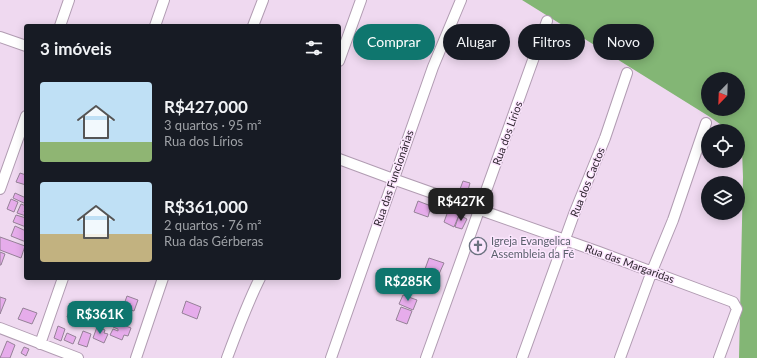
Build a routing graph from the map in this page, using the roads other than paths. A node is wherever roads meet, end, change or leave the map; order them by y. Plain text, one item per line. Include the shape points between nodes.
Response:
1 (69, 0) edge
2 (164, 0) edge
3 (263, 0) edge
4 (361, 0) edge
5 (461, 0) edge
6 (547, 21) dead end
7 (61, 24) edge
8 (156, 24) edge
9 (254, 24) edge
10 (0, 37) edge
11 (24, 45) edge
12 (341, 55) edge
13 (628, 73) dead end
14 (24, 122) edge
15 (701, 139) edge
16 (341, 160) edge
17 (393, 179) junction
18 (0, 188) edge
19 (480, 210) junction
20 (565, 240) junction
21 (652, 271) junction
22 (62, 280) edge
23 (163, 280) edge
24 (259, 280) edge
25 (0, 328) edge
26 (40, 344) junction
27 (78, 358) edge
28 (136, 358) edge
29 (227, 358) edge
30 (331, 358) edge
31 (426, 358) edge
32 (522, 358) edge
33 (620, 358) edge
34 (719, 358) edge

1 - 7 street
2 - 8 street
3 - 9 street
4 - 12 street
5 - 17 street, Rua das Funcionárias via 433,67
6 - 19 street, Rua dos Lírios
10 - 11 street
13 - 20 street, Rua dos Cactos
14 - 18 street
15 - 21 street via 673,220
16 - 17 street, Rua das Margaridas
17 - 19 street, Rua das Margaridas
17 - 30 street, Rua das Funcionárias
19 - 20 street, Rua das Margaridas
19 - 31 street, Rua dos Lírios
20 - 21 street, Rua das Margaridas
20 - 32 street, Rua dos Cactos
21 - 33 street
21 - 34 street, Rua das Margaridas via 733,302 737,308
22 - 26 street
23 - 28 street
24 - 29 street via 249,299
25 - 26 street
26 - 27 street

